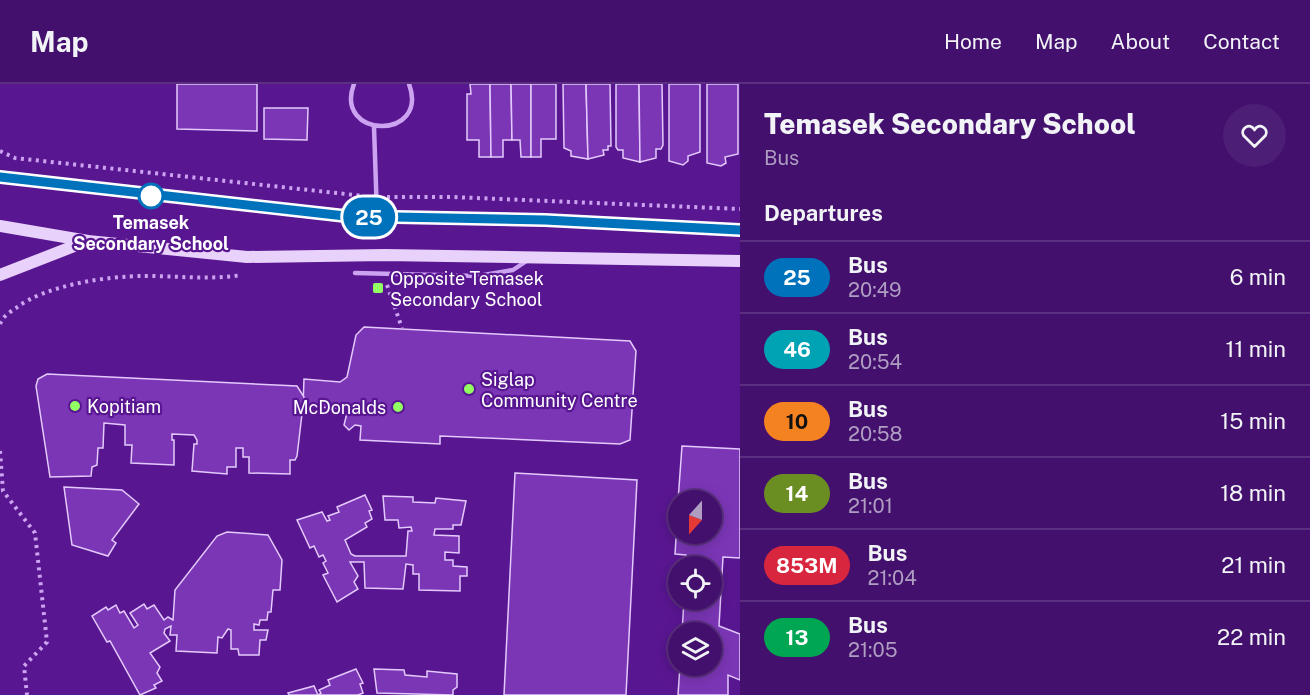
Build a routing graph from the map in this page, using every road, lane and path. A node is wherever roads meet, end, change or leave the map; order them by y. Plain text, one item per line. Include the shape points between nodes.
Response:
1 (347, 84) edge
2 (354, 84) edge
3 (409, 84) edge
4 (352, 90) junction
5 (374, 126) junction
6 (0, 177) edge
7 (377, 218) junction
8 (0, 226) edge
9 (740, 230) edge
10 (88, 241) junction
11 (532, 256) junction
12 (740, 261) edge
13 (355, 273) dead end
14 (383, 273) junction
15 (0, 275) edge
16 (0, 315) edge
17 (0, 324) edge
18 (402, 328) dead end
19 (0, 451) edge
20 (27, 695) edge

1 - 4 lane
2 - 4 lane
3 - 5 lane via 412,104 407,115 398,123
4 - 5 lane via 351,102 356,113
5 - 7 lane
6 - 7 main road
7 - 9 main road via 545,220
8 - 10 main road
10 - 11 main road via 247,257
10 - 15 main road
11 - 12 main road
11 - 14 lane via 513,270 478,276
13 - 14 lane
14 - 18 path
16 - 17 path
19 - 20 path via 3,491 34,533 46,631 47,642 24,666

